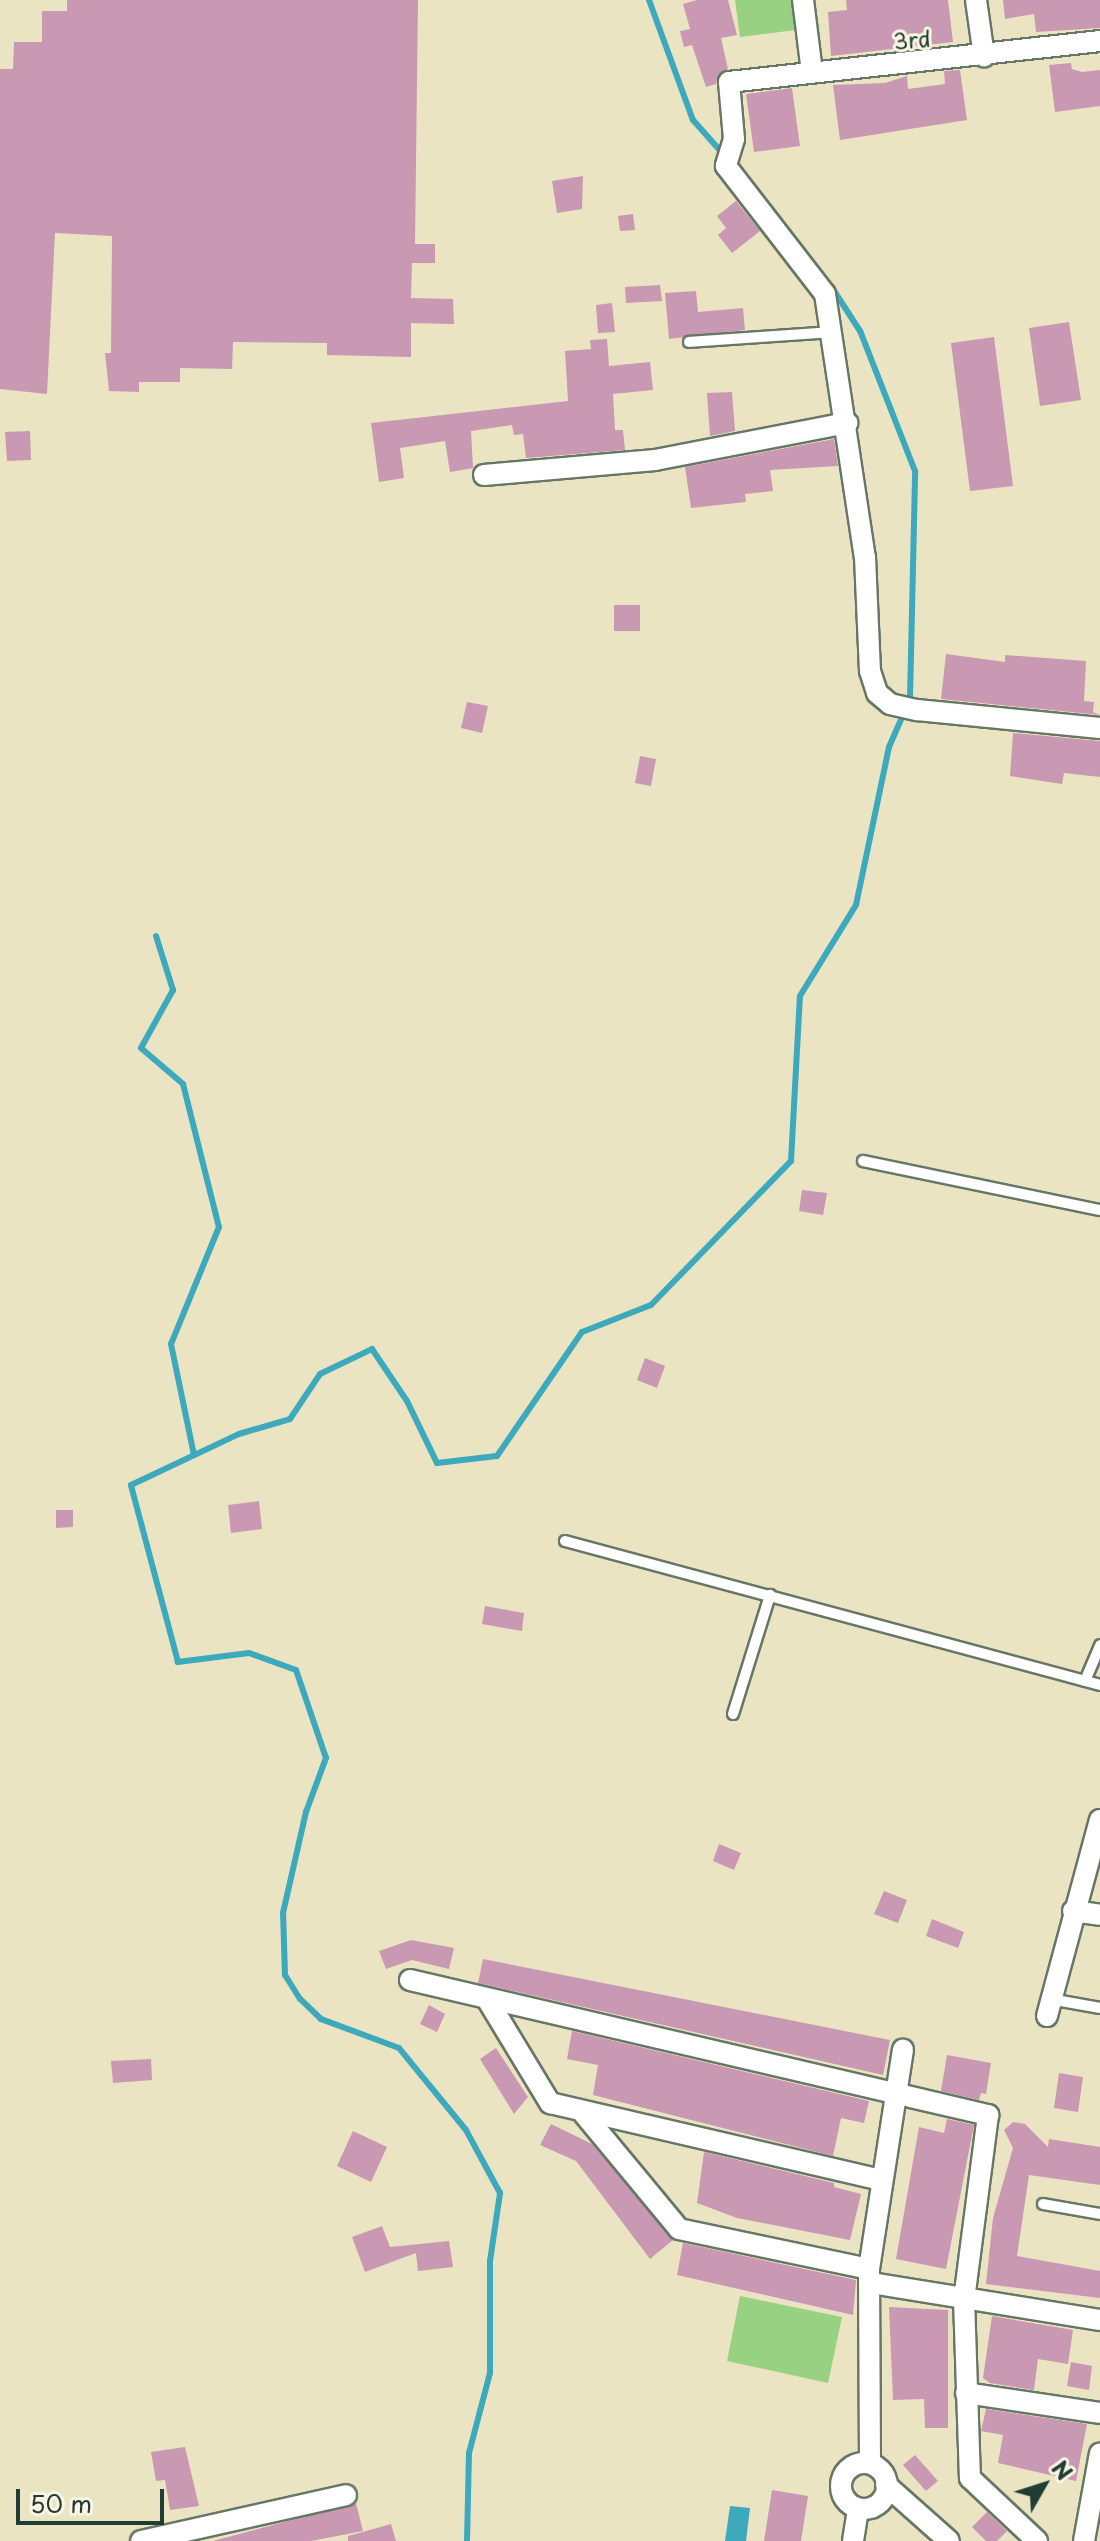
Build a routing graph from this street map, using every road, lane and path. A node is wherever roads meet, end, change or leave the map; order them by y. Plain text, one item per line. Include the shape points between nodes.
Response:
1 (803, 0) edge
2 (976, 0) edge
3 (1100, 41) edge
4 (984, 56) junction
5 (812, 72) junction
6 (832, 332) junction
7 (689, 342) dead end
8 (847, 423) junction
9 (484, 475) dead end
10 (1100, 728) edge
11 (863, 1161) dead end
12 (1100, 1210) edge
13 (565, 1541) dead end
14 (770, 1595) junction
15 (1100, 1645) edge
16 (1085, 1681) junction
17 (1100, 1685) edge
18 (733, 1714) dead end
19 (1100, 1820) edge
20 (1073, 1911) junction
21 (1100, 1915) edge
22 (410, 1980) dead end
23 (487, 1999) junction
24 (1048, 2007) joint
25 (1100, 2008) edge
26 (903, 2050) dead end
27 (896, 2091) junction
28 (584, 2114) junction
29 (881, 2180) junction
30 (1043, 2204) dead end
31 (1100, 2214) edge
32 (870, 2276) junction
33 (964, 2299) junction
34 (1100, 2320) edge
35 (966, 2393) junction
36 (1100, 2413) edge
37 (1100, 2453) edge
38 (870, 2463) junction
39 (886, 2485) junction
40 (346, 2495) dead end
41 (858, 2509) junction
42 (143, 2541) edge
43 (853, 2541) edge
44 (949, 2541) edge
45 (1037, 2541) edge
46 (1084, 2541) edge

1 - 5 street
2 - 4 street
3 - 4 street, 3rd
4 - 5 street, 3rd
5 - 6 street, 3rd via 729,82 734,139 727,161 817,280
6 - 7 lane
6 - 8 street
8 - 9 street via 655,460
8 - 10 street via 865,557 870,671 877,693 890,704 917,710
11 - 12 lane
13 - 14 lane
14 - 16 lane
14 - 18 lane
15 - 16 lane
16 - 17 lane
19 - 20 street
20 - 21 street
20 - 24 street
22 - 23 street
23 - 27 street
23 - 28 street via 550,2103
24 - 25 lane
26 - 27 street
27 - 29 street
27 - 33 street via 988,2115
28 - 29 street
28 - 32 street via 679,2229
29 - 32 street
30 - 31 lane
32 - 33 street
32 - 38 street
33 - 34 street
33 - 35 street
35 - 36 street
35 - 45 street via 970,2478
37 - 46 street
38 - 39 street
38 - 41 street via 852,2466 841,2484 848,2503
39 - 41 street via 879,2503
39 - 44 street
40 - 42 street
41 - 43 street

